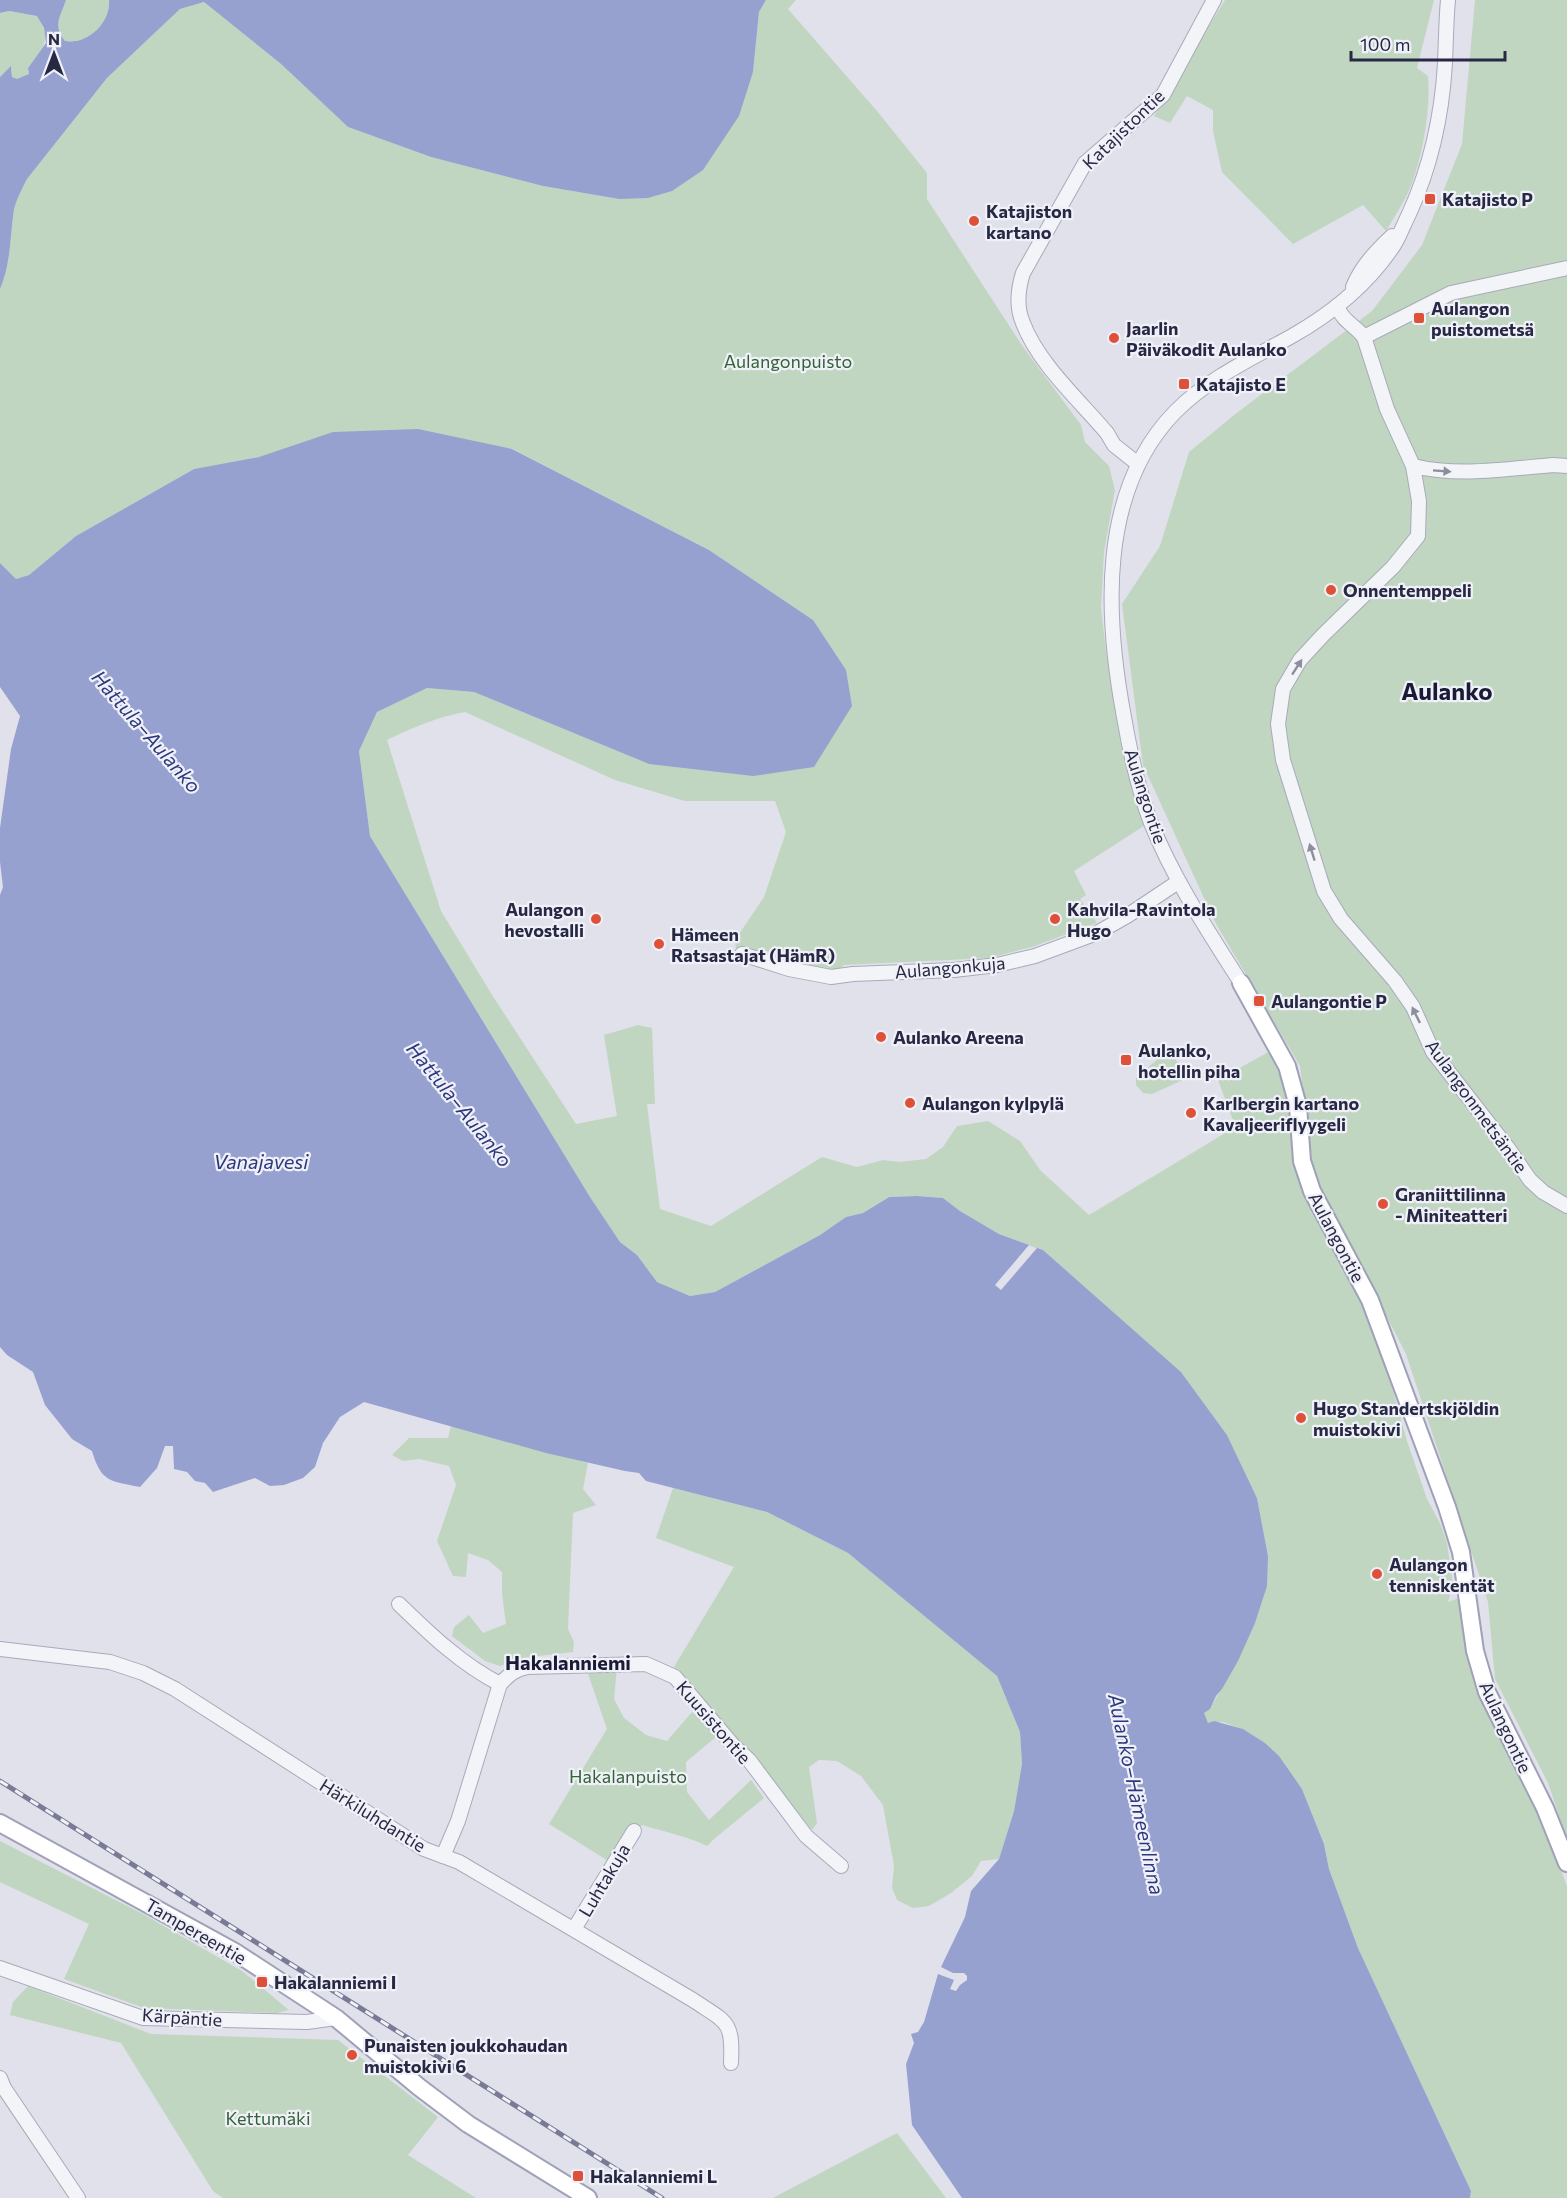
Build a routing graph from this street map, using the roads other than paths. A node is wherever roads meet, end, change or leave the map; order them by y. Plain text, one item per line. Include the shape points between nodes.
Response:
1 (1214, 0) edge
2 (1448, 0) edge
3 (1567, 268) edge
4 (1337, 306) junction
5 (1362, 334) junction
6 (1138, 464) junction
7 (1413, 466) junction
8 (1567, 466) edge
9 (1178, 882) junction
10 (742, 954) dead end
11 (1241, 983) joint
12 (1567, 1206) edge
13 (399, 1604) dead end
14 (0, 1649) edge
15 (500, 1684) junction
16 (0, 1822) edge
17 (634, 1831) dead end
18 (443, 1857) junction
19 (1567, 1863) edge
20 (841, 1866) dead end
21 (574, 1929) junction
22 (0, 1968) edge
23 (336, 2018) junction
24 (731, 2063) dead end
25 (0, 2078) edge
26 (78, 2198) edge
27 (588, 2198) edge

1 - 6 street, Katajistontie via 1163,95 1085,163 1019,286 1022,322 1033,345 1114,445
2 - 4 street, Aulangontie via 1442,97 1422,184 1404,225 1366,263 1351,293
3 - 5 street via 1451,293
4 - 5 street via 1354,315
4 - 6 street, Aulangontie via 1208,384 1176,412
5 - 7 street, Aulangonmetsäntie via 1387,409
6 - 9 street, Aulangontie via 1117,531 1111,591 1113,647 1138,783
7 -> 8 street via 1467,473
12 -> 7 street, Aulangonmetsäntie via 1530,1180 1434,1052 1413,1007 1395,981 1341,919 1324,891 1283,760 1278,724 1283,689 1300,660 1393,567 1418,536 1419,501
9 - 10 street, Aulangonkuja via 1097,933 1035,956 997,965 831,977
9 - 11 street, Aulangontie
11 - 19 main road, Aulangontie via 1287,1066 1298,1106 1302,1161 1312,1191 1370,1300 1447,1507 1461,1552 1475,1651 1487,1692 1545,1808
13 - 15 street via 463,1661
14 - 18 street, Härkiluhdantie via 88,1658 143,1672 424,1849
15 - 18 street
15 - 20 street, Kuusistontie via 518,1669 527,1667 646,1664 662,1670 675,1677 749,1760 806,1836
16 - 23 main road, Tampereentie via 235,1952
17 - 21 street, Luhtakuja
18 - 21 street, Härkiluhdantie via 459,1862
21 - 24 street, Härkiluhdantie via 726,2022 732,2040
22 - 23 street, Kärpäntie via 143,2018 307,2022
23 - 27 main road, Tampereentie via 468,2124
25 - 26 street

